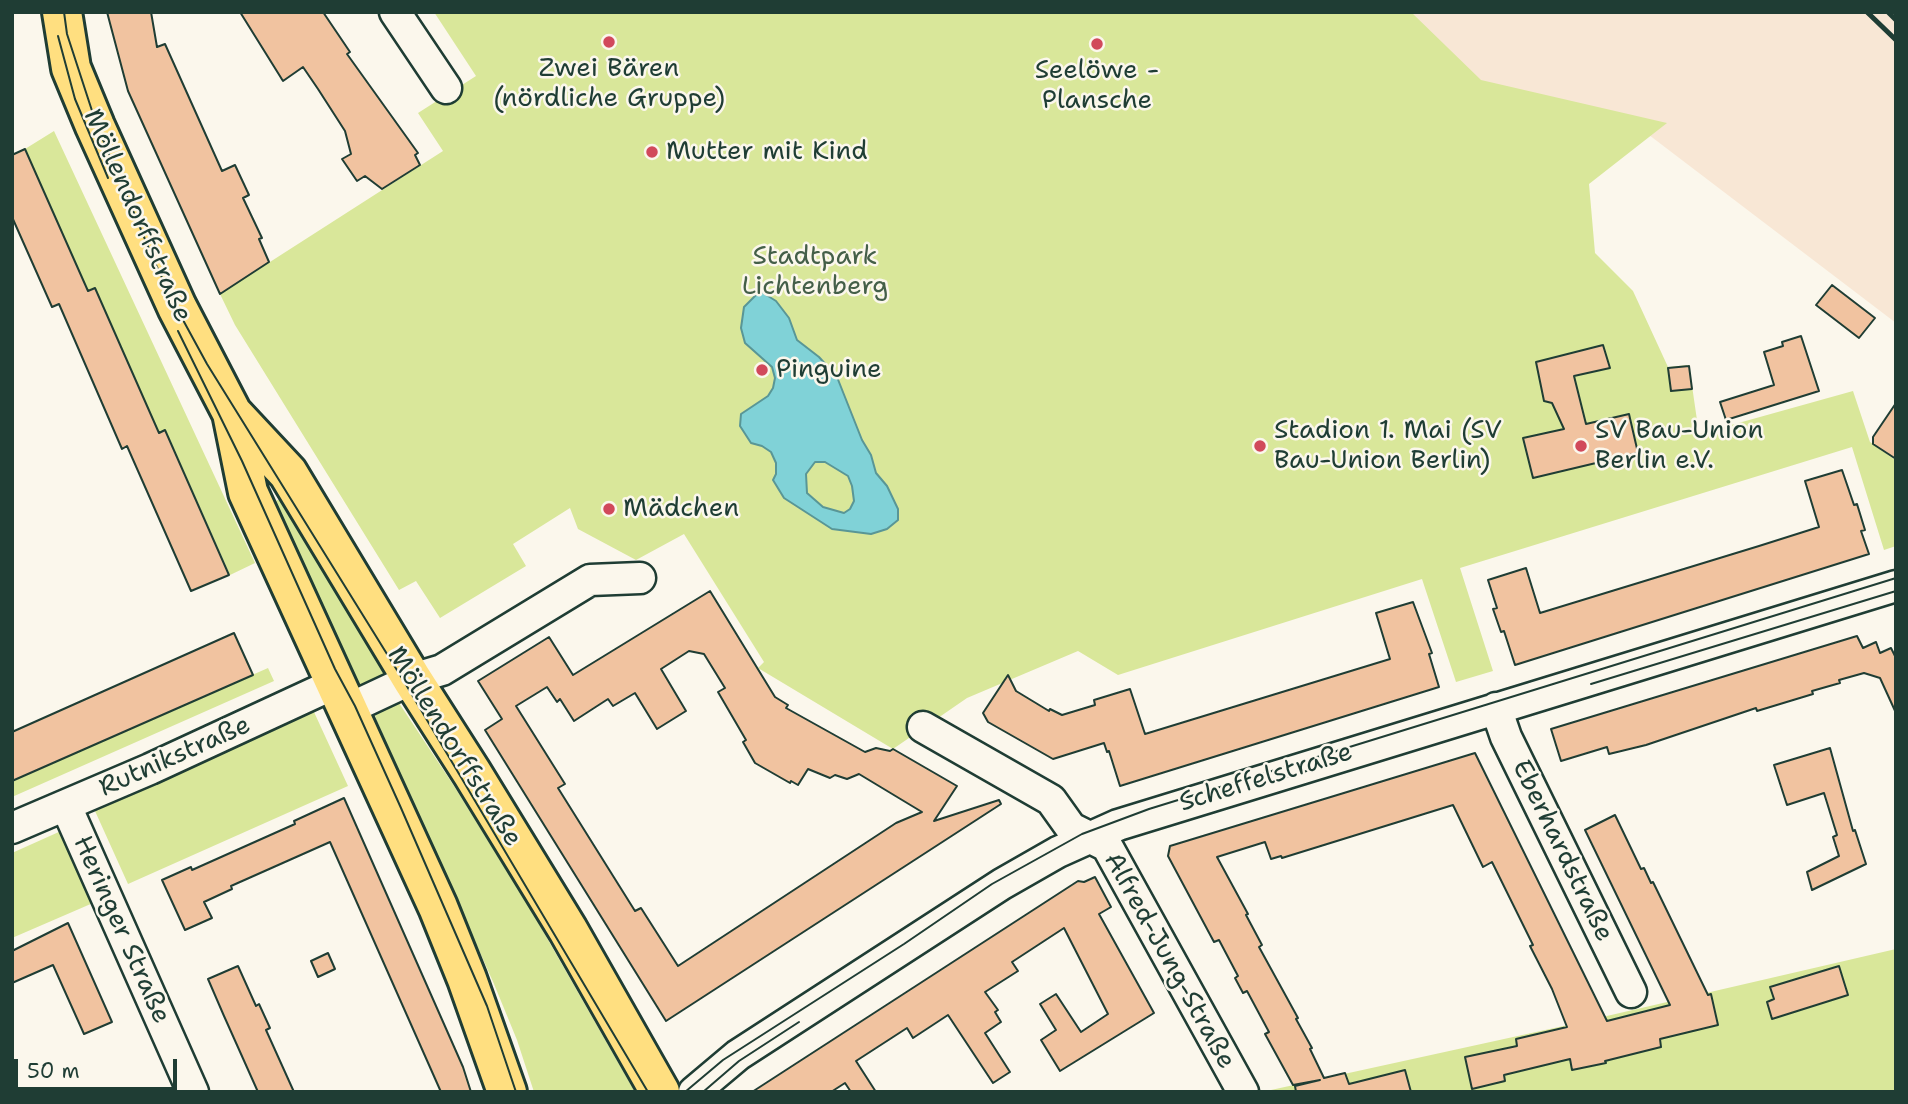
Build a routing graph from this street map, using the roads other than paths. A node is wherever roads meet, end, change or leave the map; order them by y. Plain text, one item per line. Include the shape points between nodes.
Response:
1 (62, 12) edge
2 (395, 12) edge
3 (446, 88) dead end
4 (232, 413) junction
5 (640, 578) dead end
6 (1896, 586) edge
7 (412, 679) junction
8 (342, 696) junction
9 (1496, 708) junction
10 (923, 727) dead end
11 (66, 806) junction
12 (12, 828) edge
13 (1089, 838) junction
14 (1631, 992) dead end
15 (193, 1092) edge
16 (507, 1092) edge
17 (660, 1092) edge
18 (694, 1092) edge
19 (1243, 1092) edge

1 - 4 main road, Möllendorffstraße via 71,68 95,126 177,307
2 - 3 street
4 - 7 main road, Möllendorffstraße via 288,473
4 - 8 main road, Möllendorffstraße via 248,492
5 - 7 street, Rutnikstraße via 590,580 442,670
6 - 9 street, Scheffelstraße
7 - 8 street, Rutnikstraße
7 - 17 main road, Möllendorffstraße via 568,930
8 - 11 street, Rutnikstraße
8 - 16 main road, Möllendorffstraße via 438,907
9 - 13 street, Scheffelstraße via 1160,811
9 - 14 street, Eberhardstraße
10 - 13 street, Alfred-Jung-Straße via 1051,800 1071,828
11 - 12 street, Rutnikstraße
11 - 15 street, Heringer Straße
13 - 18 street, Scheffelstraße via 1002,884 738,1055
13 - 19 street, Alfred-Jung-Straße via 1107,846

